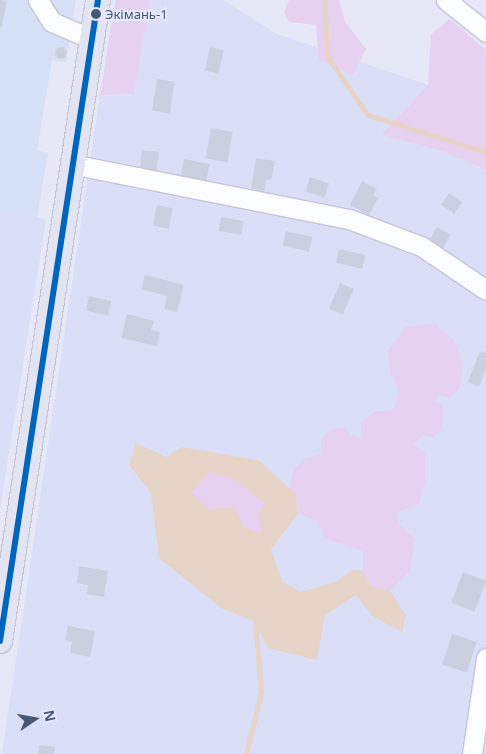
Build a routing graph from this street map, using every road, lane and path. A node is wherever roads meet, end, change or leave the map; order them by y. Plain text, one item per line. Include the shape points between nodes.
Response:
1 (38, 0) edge
2 (98, 0) edge
3 (446, 0) edge
4 (486, 32) edge
5 (92, 39) junction
6 (71, 164) junction
7 (486, 290) edge
8 (0, 642) edge
9 (486, 658) edge
10 (472, 754) edge

1 - 5 street via 52,22
2 - 5 main road
3 - 4 street
5 - 6 main road
6 - 7 street via 350,219 420,246
6 - 8 main road
9 - 10 street

